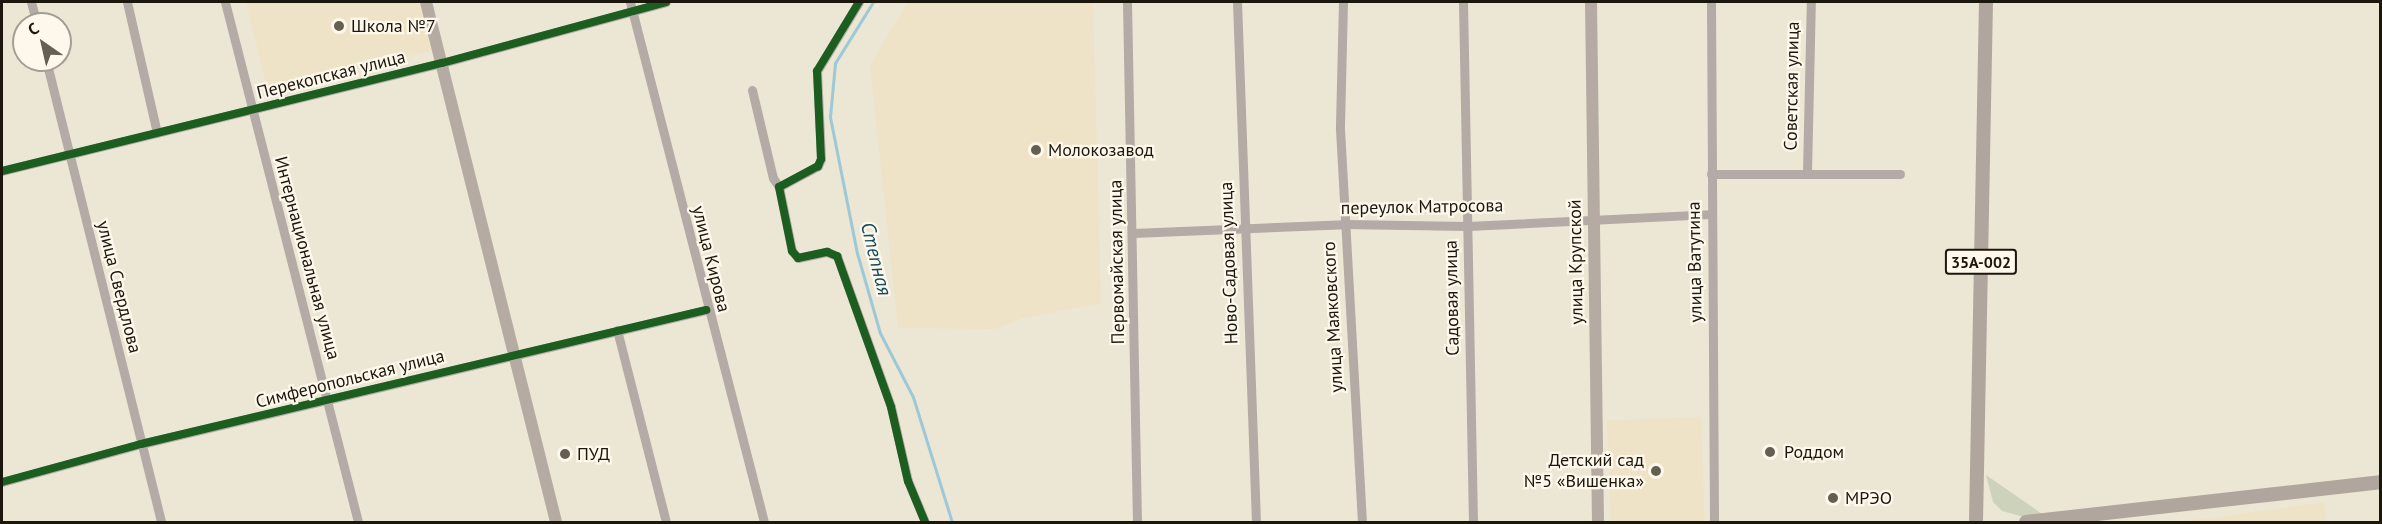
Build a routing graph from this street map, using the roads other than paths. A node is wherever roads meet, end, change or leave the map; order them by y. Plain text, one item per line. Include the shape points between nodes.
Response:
1 (127, 2) edge
2 (225, 2) edge
3 (426, 2) edge
4 (666, 2) edge
5 (859, 2) edge
6 (1127, 2) edge
7 (1238, 2) edge
8 (1343, 2) edge
9 (1463, 2) edge
10 (1591, 2) edge
11 (1711, 2) edge
12 (1811, 2) edge
13 (1986, 2) edge
14 (631, 6) edge
15 (442, 63) junction
16 (49, 72) edge
17 (752, 90) dead end
18 (250, 110) junction
19 (157, 133) junction
20 (69, 154) junction
21 (2, 171) edge
22 (1807, 172) junction
23 (1711, 174) junction
24 (1900, 174) dead end
25 (779, 187) junction
26 (1711, 214) junction
27 (1593, 217) junction
28 (1344, 224) junction
29 (1468, 226) junction
30 (1244, 231) junction
31 (1133, 233) junction
32 (706, 310) junction
33 (617, 330) junction
34 (514, 354) junction
35 (328, 402) junction
36 (141, 444) junction
37 (2, 482) edge
38 (2380, 482) edge
39 (161, 522) edge
40 (358, 522) edge
41 (556, 522) edge
42 (666, 522) edge
43 (764, 522) edge
44 (925, 522) edge
45 (1137, 522) edge
46 (1256, 522) edge
47 (1362, 522) edge
48 (1473, 522) edge
49 (1598, 522) edge
50 (1714, 522) edge
51 (1976, 522) edge
52 (2026, 522) edge

1 - 19 street
2 - 18 street, Интернациональная улица
3 - 15 main road
4 - 14 street, Перекопская улица
5 - 25 street via 817,71 821,159 818,166
6 - 31 street, Первомайская улица
7 - 30 street, Ново-Садовая улица
8 - 28 street, улица Маяковского via 1340,129
9 - 29 street, Садовая улица
10 - 27 main road, улица Крупской
11 - 23 street, улица Ватутина
12 - 22 street, Советская улица
13 - 51 highway, 35А-002
14 - 15 street, Перекопская улица
14 - 32 street, улица Кирова
15 - 18 street, Перекопская улица
15 - 34 main road
16 - 20 street, улица Свердлова
17 - 25 street via 773,178
18 - 19 street, Перекопская улица
18 - 35 street, Интернациональная улица
19 - 20 street, Перекопская улица
20 - 21 street, Перекопская улица
20 - 36 street, улица Свердлова
22 - 23 street
22 - 24 street
23 - 26 street, улица Ватутина
25 - 44 street via 792,251 798,258 827,252 837,256 891,407 908,481
26 - 27 street, переулок Матросова
26 - 50 street, улица Ватутина
27 - 29 street, переулок Матросова
27 - 49 main road, улица Крупской
28 - 29 street, переулок Матросова
28 - 30 street, переулок Матросова
28 - 47 street, улица Маяковского
29 - 48 street, Садовая улица
30 - 31 street, переулок Матросова
30 - 46 street, Ново-Садовая улица
31 - 45 street, Первомайская улица
32 - 33 street, Симферопольская улица
32 - 43 street, улица Кирова
33 - 34 street, Симферопольская улица
33 - 42 street
34 - 35 street, Симферопольская улица
34 - 41 main road
35 - 36 street, Симферопольская улица
35 - 40 street, Интернациональная улица
36 - 37 street, Симферопольская улица
36 - 39 street, улица Свердлова
38 - 52 highway

